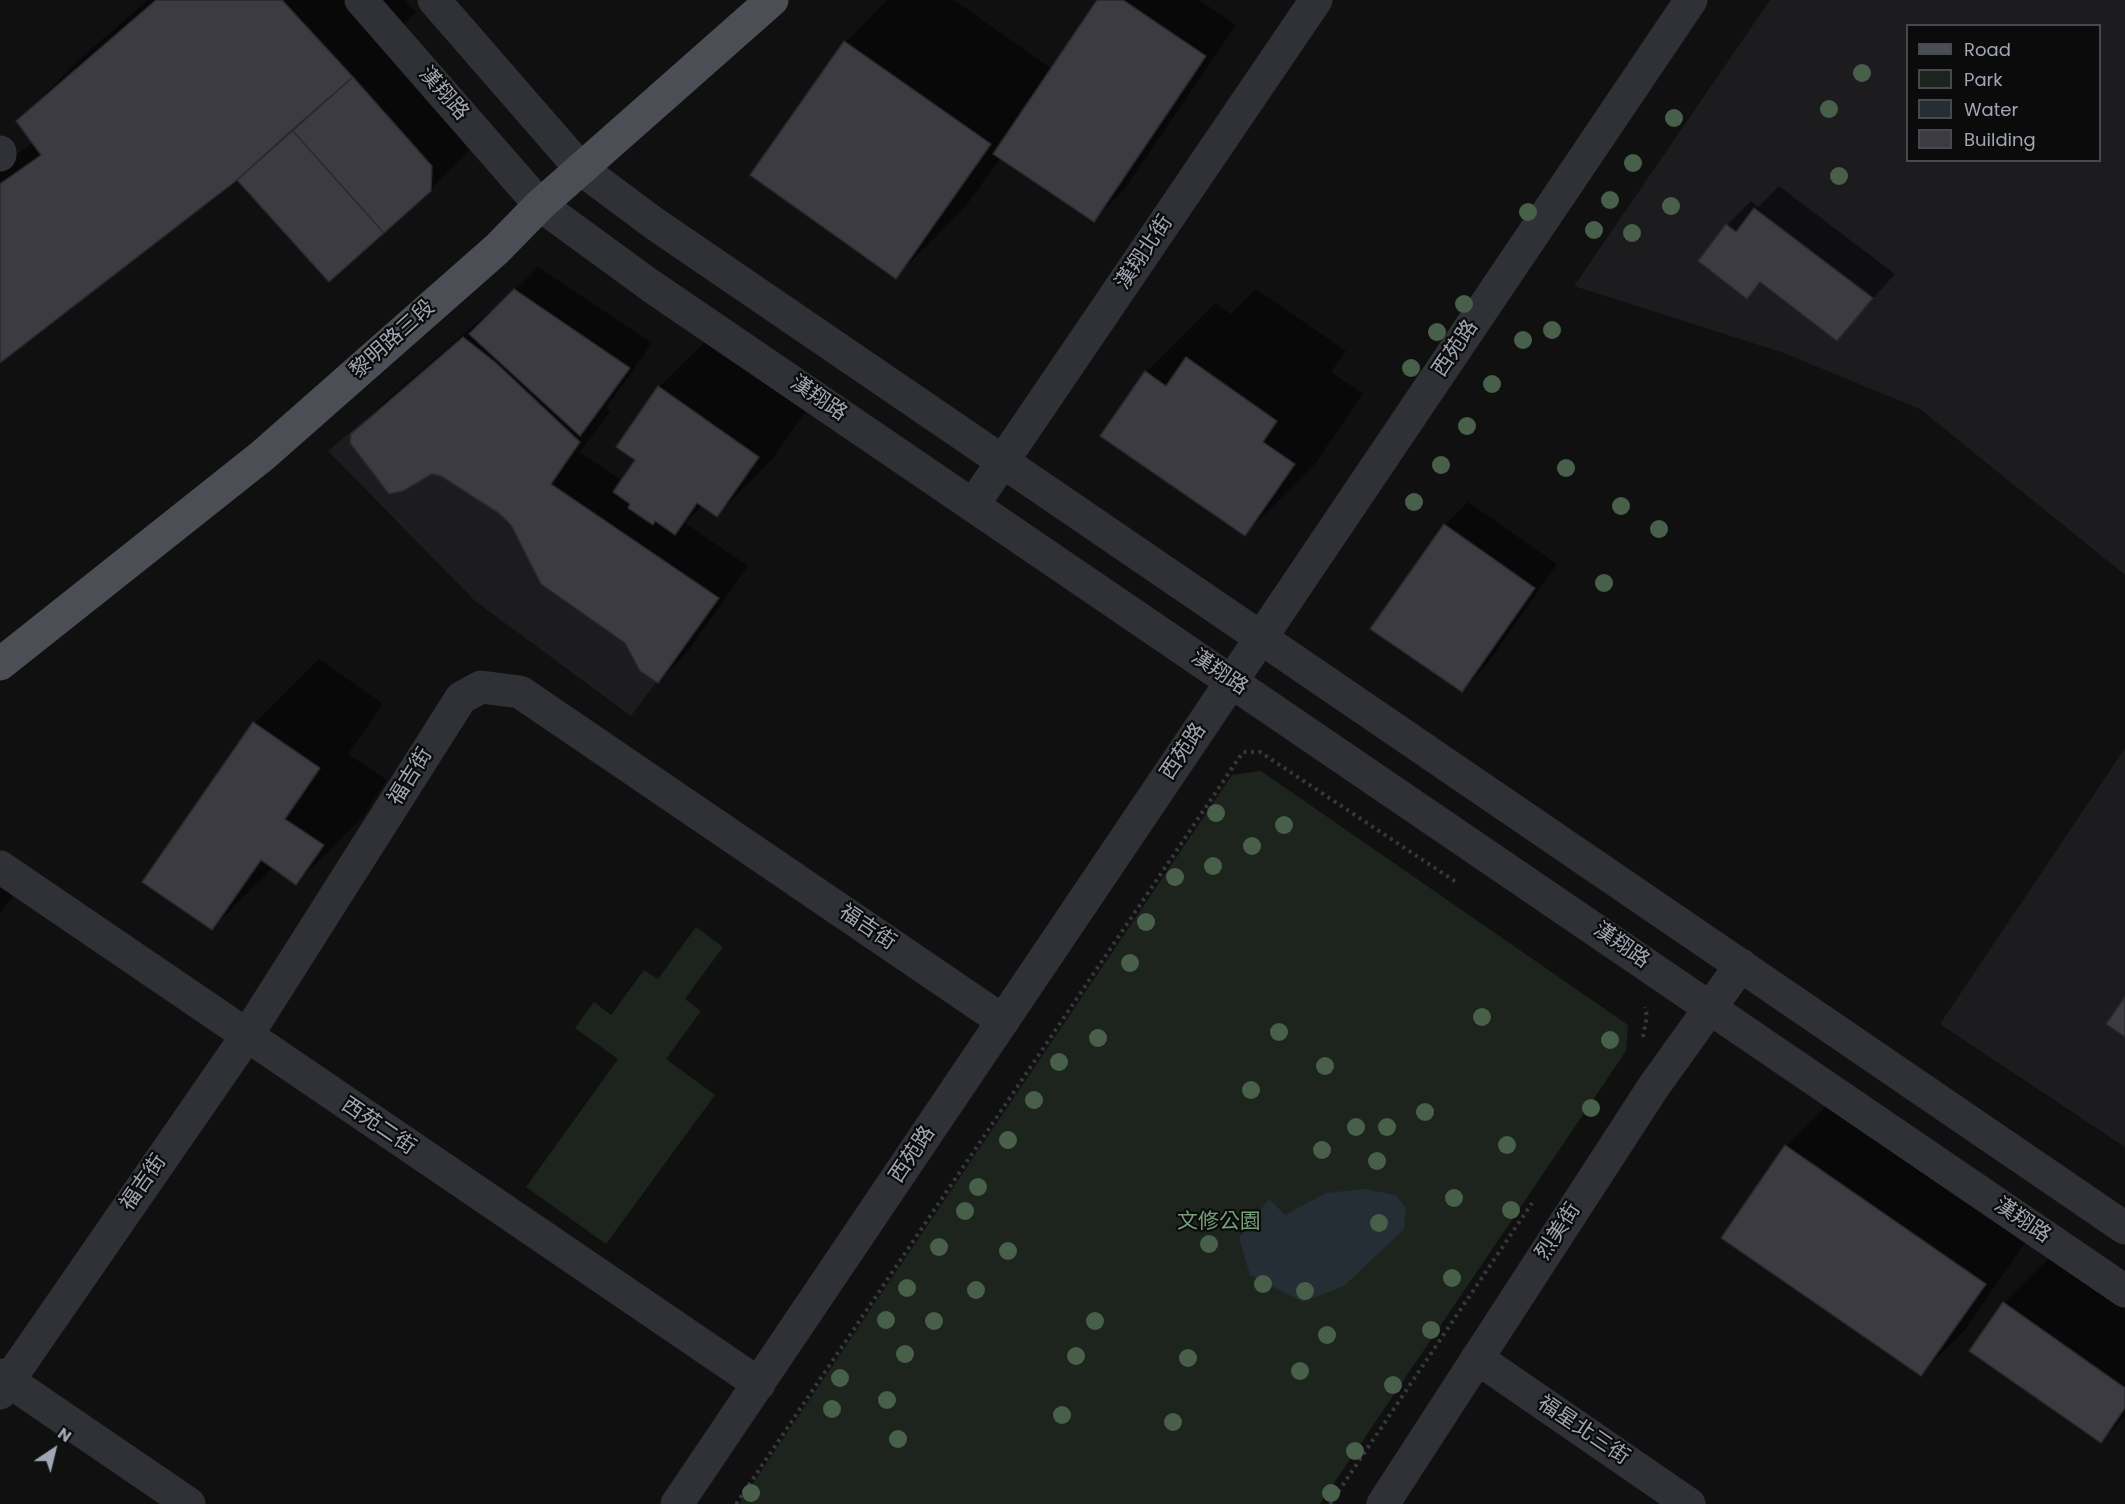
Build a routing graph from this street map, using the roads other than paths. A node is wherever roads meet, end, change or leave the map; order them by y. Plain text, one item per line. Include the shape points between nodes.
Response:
1 (361, 0) edge
2 (434, 0) edge
3 (772, 0) edge
4 (1316, 0) edge
5 (1691, 0) edge
6 (581, 169) junction
7 (540, 205) junction
8 (1003, 462) junction
9 (974, 505) junction
10 (1262, 637) junction
11 (0, 664) edge
12 (1232, 681) junction
13 (0, 867) edge
14 (1741, 965) junction
15 (1708, 1007) junction
16 (1003, 1020) junction
17 (246, 1037) junction
18 (2125, 1228) edge
19 (2125, 1291) edge
20 (1477, 1358) junction
21 (3, 1383) edge
22 (759, 1384) junction
23 (189, 1504) edge
24 (677, 1504) edge
25 (1383, 1504) edge
26 (1689, 1504) edge

1 - 7 street, 漢翔路
2 - 6 street
3 - 6 main road, 黎明路三段
4 - 8 street, 漢翔北街
5 - 10 street, 西苑路
6 - 7 main road, 黎明路三段
6 - 8 street
7 - 9 street, 漢翔路 via 651,286
7 - 11 main road, 黎明路三段 via 497,249 262,456
8 - 9 street, 漢翔北街
8 - 10 street
9 - 12 street, 漢翔路
10 - 12 street, 西苑路
10 - 14 street
12 - 15 street, 漢翔路
12 - 16 street, 西苑路
13 - 17 street, 西苑二街
14 - 15 street, 烈美街
14 - 18 street
15 - 19 street, 漢翔路
15 - 20 street, 烈美街
16 - 17 street, 福吉街 via 520,692 481,687 461,698
16 - 22 street, 西苑路
17 - 21 street, 福吉街
17 - 22 street, 西苑二街
20 - 25 street, 烈美街
20 - 26 street, 福星北三街
21 - 23 street
22 - 24 street, 西苑路

